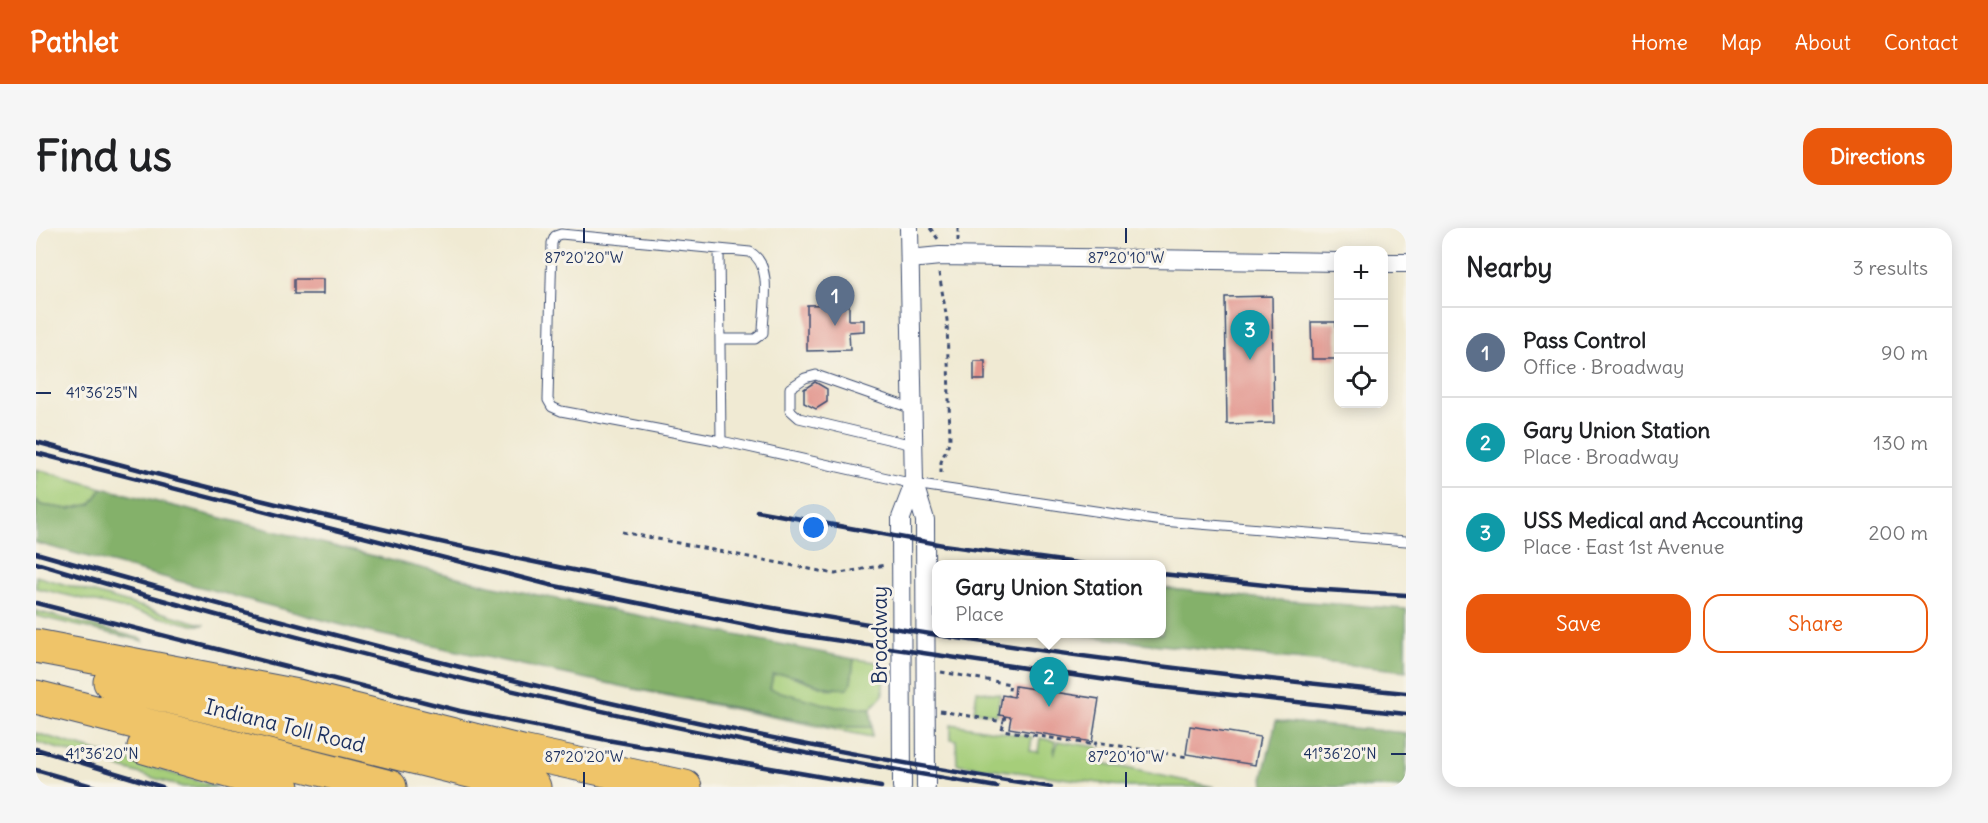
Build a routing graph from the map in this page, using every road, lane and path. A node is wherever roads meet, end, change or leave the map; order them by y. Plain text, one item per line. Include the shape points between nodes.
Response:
1 (909, 228) edge
2 (930, 228) edge
3 (958, 228) edge
4 (938, 239) dead end
5 (958, 244) dead end
6 (719, 249) junction
7 (910, 259) junction
8 (1334, 262) edge
9 (1388, 263) edge
10 (1406, 263) edge
11 (939, 273) dead end
12 (720, 339) junction
13 (913, 409) junction
14 (721, 442) junction
15 (913, 445) junction
16 (914, 484) junction
17 (941, 488) junction
18 (622, 532) dead end
19 (1406, 541) edge
20 (902, 567) junction
21 (36, 646) edge
22 (36, 662) edge
23 (939, 672) dead end
24 (1008, 696) dead end
25 (36, 697) edge
26 (940, 711) dead end
27 (36, 714) edge
28 (1005, 716) dead end
29 (1004, 722) junction
30 (1188, 755) dead end
31 (525, 785) edge
32 (284, 787) edge
33 (390, 787) edge
34 (685, 787) edge
35 (902, 787) edge
36 (926, 787) edge

1 - 7 street, Broadway
2 - 4 path
3 - 5 path
6 - 12 lane
6 - 12 lane via 750,252 759,256 764,267 763,333 755,339
6 - 14 lane via 561,234 555,237 548,400 561,411
7 - 8 street via 940,256
7 - 13 street, Broadway
9 - 10 street
11 - 17 path via 947,320 950,440 941,462
12 - 14 lane
13 - 15 street, Broadway
13 - 15 lane via 816,375 790,388 790,410 800,418
14 - 16 lane
15 - 16 street, Broadway
16 - 17 lane
16 - 20 street, Broadway via 901,518
16 - 36 street, Broadway via 925,520
17 - 19 lane via 1162,521
18 - 20 path via 835,574 882,564
20 - 35 street, Broadway
21 - 34 highway via 297,696 522,752
22 - 31 highway, Indiana Toll Road
23 - 24 path via 1010,684
25 - 33 highway, Indiana Toll Road
26 - 29 path
27 - 32 highway
28 - 29 path
29 - 30 path via 1002,730

